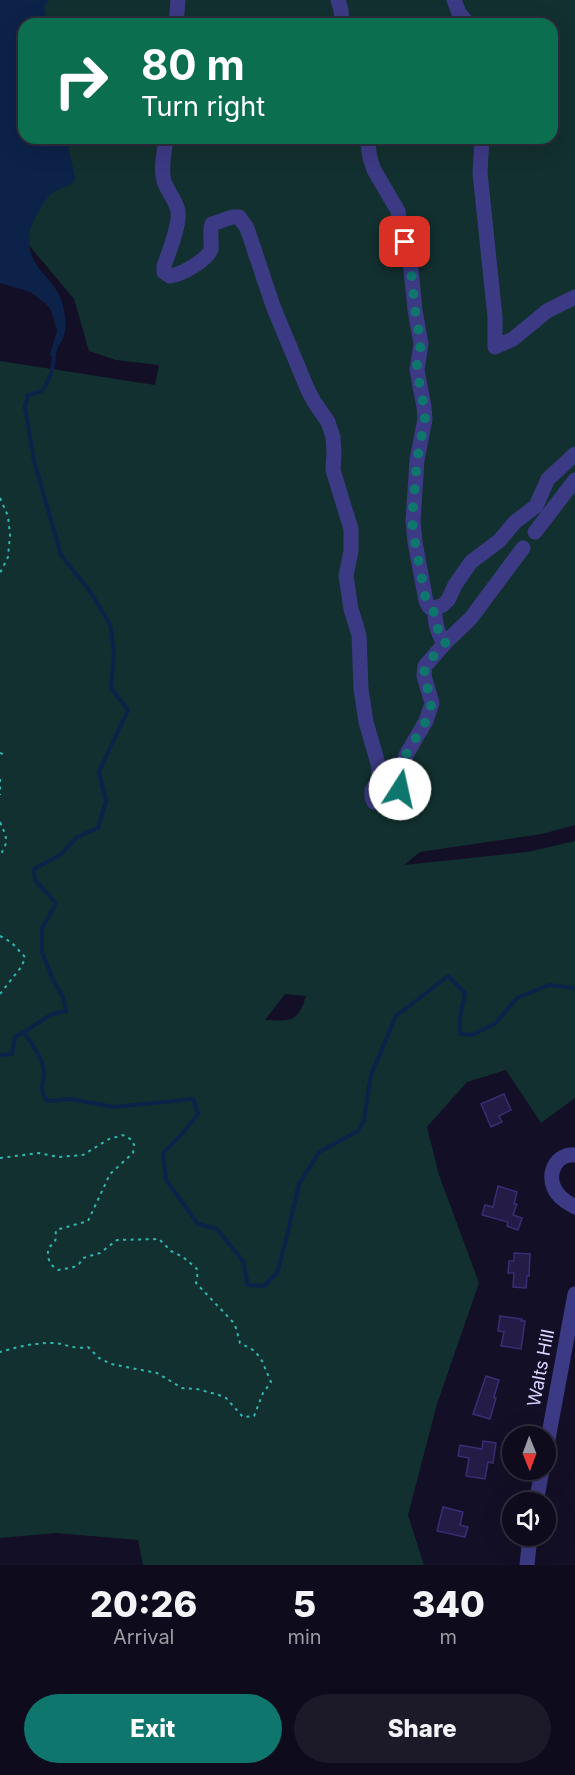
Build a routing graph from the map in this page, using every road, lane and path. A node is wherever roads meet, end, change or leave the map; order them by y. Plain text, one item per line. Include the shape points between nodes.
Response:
1 (178, 0) edge
2 (338, 0) edge
3 (454, 0) edge
4 (176, 18) edge
5 (342, 18) edge
6 (463, 18) edge
7 (165, 144) edge
8 (369, 144) edge
9 (482, 144) edge
10 (575, 297) edge
11 (575, 454) edge
12 (575, 480) edge
13 (0, 498) edge
14 (535, 532) dead end
15 (523, 548) dead end
16 (0, 573) edge
17 (434, 611) junction
18 (446, 642) junction
19 (0, 753) edge
20 (4, 755) dead end
21 (0, 779) edge
22 (0, 795) edge
23 (0, 822) edge
24 (0, 855) edge
25 (0, 936) edge
26 (0, 994) edge
27 (575, 1155) edge
28 (0, 1158) edge
29 (575, 1207) edge
30 (575, 1214) edge
31 (575, 1294) edge
32 (0, 1352) edge
33 (550, 1426) edge
34 (529, 1546) edge
35 (527, 1565) edge

1 - 4 street
2 - 5 street
3 - 6 street
7 - 18 street via 164,182 178,212 164,272 176,275 198,263 211,251 212,224 239,218 247,228 273,306 307,388 333,437 333,470 351,529 346,576 359,636 361,689 379,767 378,781 372,790 374,802 387,804 398,797 406,755 432,703 425,666
8 - 17 street via 372,164 398,211 401,234 409,249 421,344 417,370 425,419 412,521 426,601
9 - 10 street via 480,173 495,347
11 - 17 street via 548,479 536,506 515,522 500,541 471,562 448,600
12 - 14 street
13 - 16 path via 8,516 10,535 8,557
15 - 18 street via 477,611
17 - 18 street via 439,635
19 - 20 path
21 - 22 path
23 - 24 path via 7,840
25 - 26 path via 25,957
27 - 29 street via 562,1158 551,1174 559,1195
28 - 32 path via 39,1153 58,1157 82,1155 109,1139 128,1137 134,1145 133,1153 110,1174 88,1221 56,1230 57,1240 47,1253 51,1265 58,1270 75,1267 83,1258 117,1240 159,1239 196,1268 196,1283 232,1321 240,1343 255,1351 271,1382 254,1416 243,1417 226,1398 182,1388 157,1373 111,1364 88,1347 26,1344
29 - 30 street
31 - 33 street, Walts Hill
34 - 35 street

